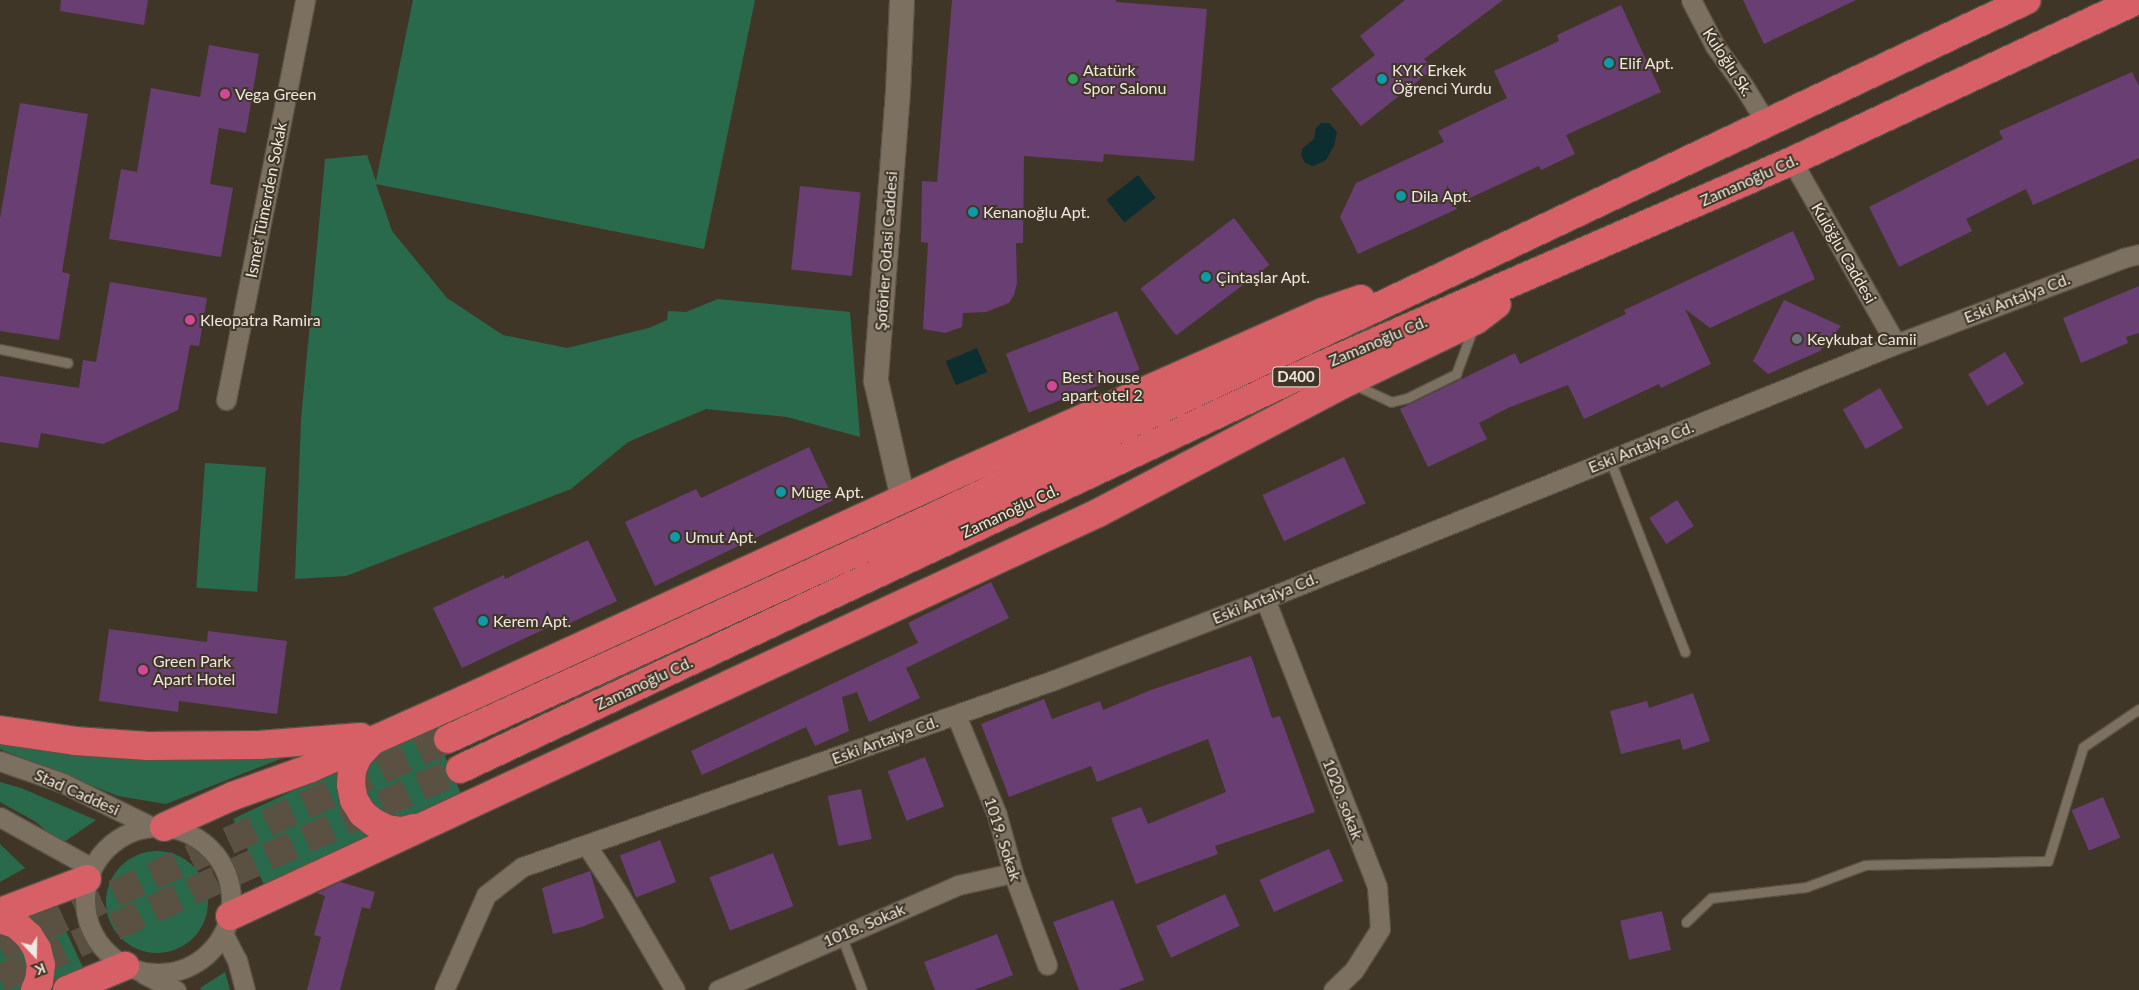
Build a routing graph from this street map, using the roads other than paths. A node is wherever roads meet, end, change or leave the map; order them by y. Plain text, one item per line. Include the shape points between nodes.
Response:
1 (305, 0) edge
2 (902, 0) edge
3 (1690, 0) edge
4 (2027, 0) edge
5 (2137, 0) edge
6 (1767, 124) junction
7 (1792, 161) junction
8 (2139, 254) edge
9 (1488, 256) junction
10 (1548, 268) junction
11 (1476, 320) junction
12 (1896, 344) junction
13 (0, 349) edge
14 (68, 362) dead end
15 (1348, 382) junction
16 (226, 400) dead end
17 (1610, 460) junction
18 (902, 499) junction
19 (1265, 599) junction
20 (1685, 652) dead end
21 (2139, 708) edge
22 (956, 715) junction
23 (0, 730) edge
24 (380, 736) junction
25 (448, 739) tunnel mouth
26 (0, 761) edge
27 (460, 768) tunnel mouth
28 (0, 817) edge
29 (158, 827) junction
30 (417, 828) junction
31 (587, 846) junction
32 (90, 873) junction
33 (1013, 873) junction
34 (0, 912) edge
35 (0, 919) edge
36 (1686, 922) dead end
37 (226, 925) junction
38 (841, 935) junction
39 (1047, 965) dead end
40 (130, 968) junction
41 (35, 990) edge
42 (67, 990) edge
43 (176, 990) edge
44 (245, 990) edge
45 (444, 990) edge
46 (675, 990) edge
47 (718, 990) edge
48 (862, 990) edge
49 (1333, 990) edge

1 - 16 street, Ismet Tümerden Sokak
2 - 18 street, Şoförler Odasi Caddesi via 876,381
3 - 6 street, Kuloğlu Sk. via 1715,46
4 - 6 highway, Zamanoğlu Cd. / D400
5 - 7 highway, Zamanoğlu Cd. / D400
6 - 9 highway, Zamanoğlu Cd. / D400
7 - 10 highway, Zamanoğlu Cd. / D400
7 - 12 street, Kulöğlu Caddesi
8 - 12 street, Eski Antalya Cd.
9 - 18 highway via 1323,312
9 - 25 highway, Zamanoğlu Cd. / D400 via 929,519
10 - 11 highway
10 - 27 highway, Zamanoğlu Cd. / D400 via 1320,366
11 - 15 highway
11 - 15 lane via 1456,374 1407,398 1392,402
12 - 17 street, Eski Antalya Cd.
13 - 14 lane
15 - 30 highway via 1098,513
17 - 19 street, Eski Antalya Cd.
17 - 20 lane
18 - 24 highway
19 - 22 street, Eski Antalya Cd.
19 - 49 street, 1020. sokak via 1376,887 1380,929 1354,970
21 - 36 lane via 2083,747 2048,860 1865,865 1806,887 1711,898
22 - 31 street, Eski Antalya Cd.
22 - 33 street, 1019. Sokak via 997,815
23 - 24 highway via 76,741 148,746 259,745
24 - 29 highway via 311,768
24 - 30 highway via 367,744 352,770 354,800 362,813 386,829 402,831
26 - 29 street, Stad Caddesi via 63,783
28 - 32 street
29 - 32 street via 134,831 117,840 102,852
29 - 37 street via 184,832 202,842 217,857 227,875 231,895
30 - 37 highway
31 - 45 street, Eski Antalya Cd. via 522,867 486,895
31 - 46 street
32 - 34 highway
32 - 40 street via 84,899 87,920 95,938 108,954
33 - 38 street, 1018. Sokak via 958,885
33 - 39 street, 1019. Sokak
35 - 41 highway via 17,925 37,949 41,965
37 - 40 street via 212,950 196,963 156,974
37 - 44 street
38 - 47 street, 1018. Sokak
38 - 48 lane
40 - 42 highway
40 - 43 street

